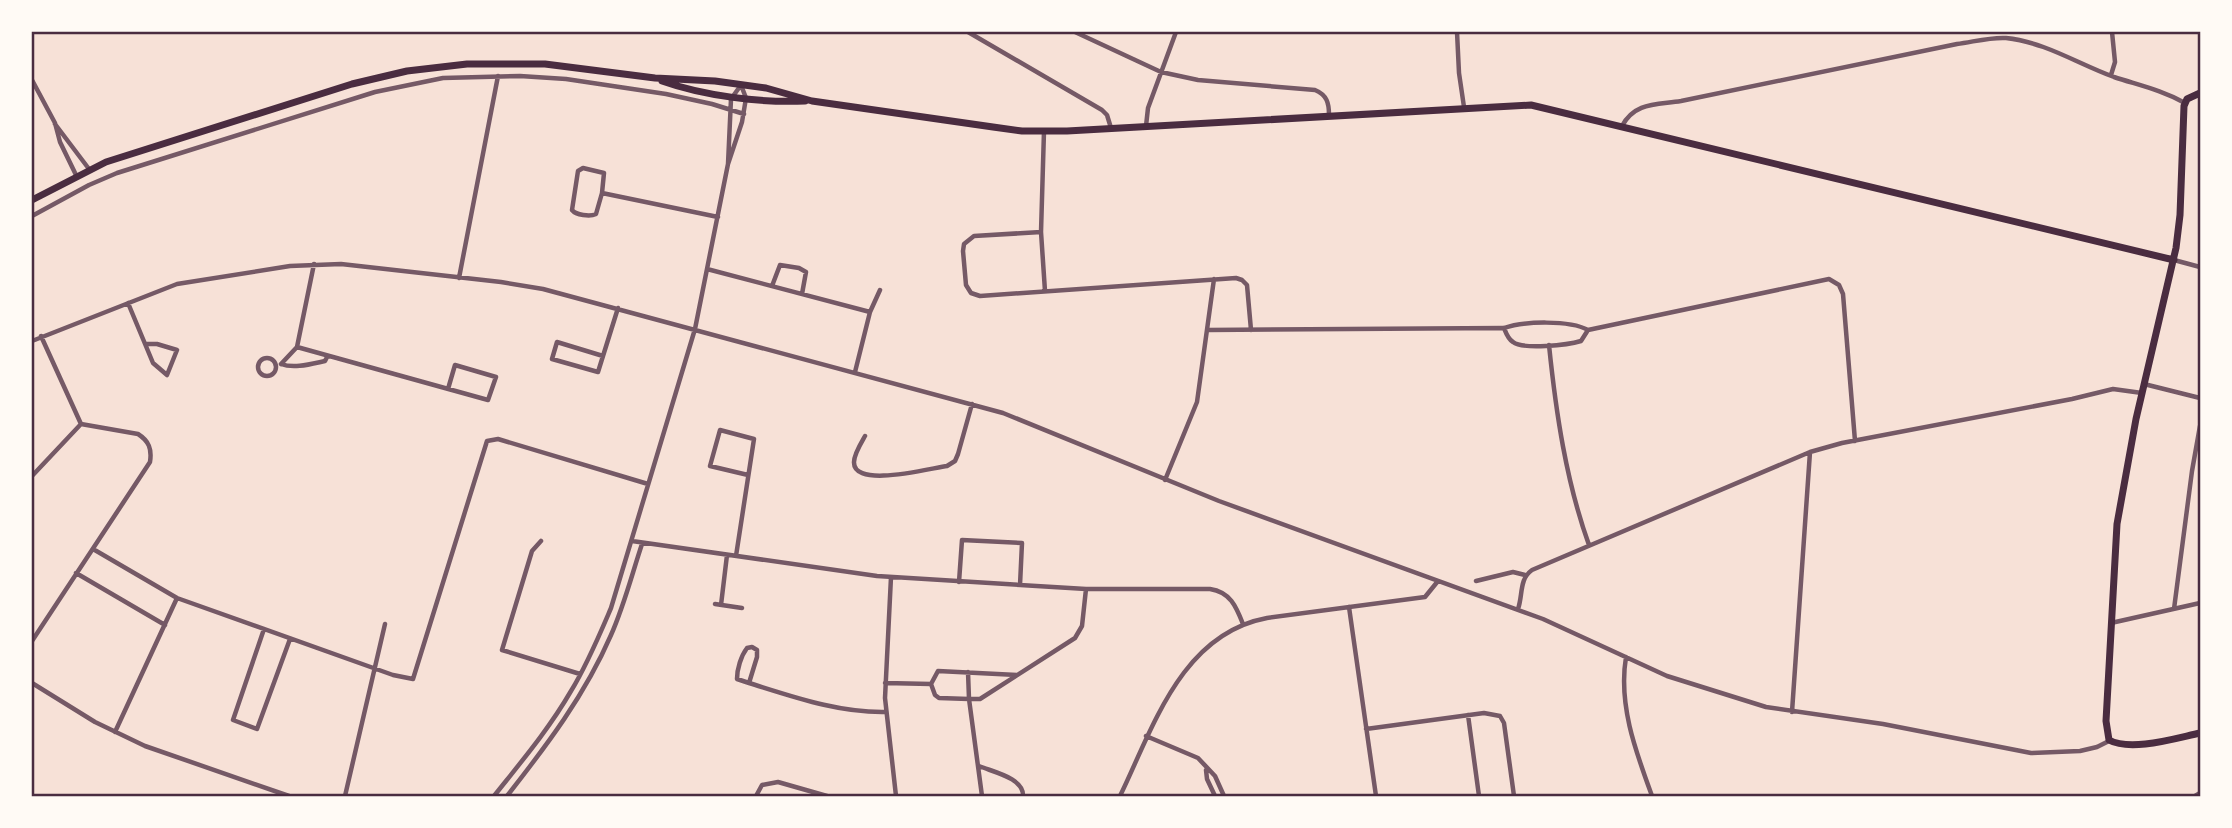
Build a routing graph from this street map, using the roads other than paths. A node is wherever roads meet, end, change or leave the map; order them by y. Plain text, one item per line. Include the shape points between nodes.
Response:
1 (968, 32) edge
2 (1075, 32) edge
3 (1176, 32) edge
4 (1457, 32) edge
5 (2112, 32) edge
6 (2004, 35) edge
7 (1161, 72) junction
8 (498, 76) junction
9 (2111, 76) junction
10 (655, 78) junction
11 (32, 80) edge
12 (741, 85) junction
13 (2200, 93) edge
14 (732, 96) junction
15 (746, 98) junction
16 (811, 101) junction
17 (2185, 103) junction
18 (1464, 107) junction
19 (730, 111) junction
20 (744, 114) junction
21 (1329, 115) junction
22 (55, 123) junction
23 (1146, 126) junction
24 (1622, 126) junction
25 (1111, 128) junction
26 (1044, 131) junction
27 (728, 164) junction
28 (89, 169) junction
29 (76, 175) junction
30 (602, 193) junction
31 (32, 200) edge
32 (32, 216) edge
33 (718, 216) junction
34 (1041, 232) junction
35 (2174, 260) junction
36 (314, 264) junction
37 (2200, 267) edge
38 (707, 269) junction
39 (460, 278) junction
40 (1214, 279) junction
41 (772, 286) junction
42 (880, 290) dead end
43 (1045, 291) junction
44 (802, 294) junction
45 (128, 303) junction
46 (618, 308) junction
47 (870, 312) junction
48 (1504, 328) junction
49 (695, 329) junction
50 (1208, 330) junction
51 (1251, 330) junction
52 (1588, 330) junction
53 (41, 336) junction
54 (32, 341) edge
55 (145, 344) junction
56 (1549, 345) junction
57 (296, 347) junction
58 (603, 356) junction
59 (327, 357) junction
60 (278, 365) junction
61 (855, 372) junction
62 (2144, 384) junction
63 (447, 389) junction
64 (2142, 393) junction
65 (2200, 398) edge
66 (972, 404) junction
67 (81, 424) junction
68 (2200, 426) edge
69 (865, 436) dead end
70 (1855, 441) junction
71 (1810, 452) junction
72 (748, 475) junction
73 (32, 476) edge
74 (1165, 480) junction
75 (648, 484) junction
76 (541, 541) dead end
77 (632, 541) junction
78 (642, 544) junction
79 (1589, 545) junction
80 (93, 549) junction
81 (727, 555) junction
82 (736, 556) junction
83 (76, 573) junction
84 (1525, 575) junction
85 (891, 577) junction
86 (1439, 580) junction
87 (1476, 581) dead end
88 (960, 582) junction
89 (1020, 584) junction
90 (1086, 589) junction
91 (177, 598) junction
92 (2200, 603) edge
93 (1349, 607) junction
94 (611, 608) junction
95 (743, 608) dead end
96 (1518, 609) junction
97 (2174, 609) junction
98 (620, 611) junction
99 (2110, 623) junction
100 (385, 624) dead end
101 (1243, 624) junction
102 (165, 625) junction
103 (264, 629) junction
104 (290, 639) junction
105 (32, 641) edge
106 (1626, 657) junction
107 (374, 668) junction
108 (968, 672) junction
109 (580, 674) junction
110 (1018, 675) junction
111 (32, 683) edge
112 (749, 683) junction
113 (885, 683) junction
114 (931, 684) junction
115 (970, 699) junction
116 (886, 712) junction
117 (1792, 712) junction
118 (1468, 715) junction
119 (1366, 729) junction
120 (115, 732) junction
121 (2200, 733) edge
122 (1146, 736) junction
123 (2109, 740) junction
124 (523, 759) junction
125 (531, 766) junction
126 (978, 766) junction
127 (1206, 769) junction
128 (2200, 793) edge
129 (289, 796) edge
130 (345, 796) edge
131 (494, 796) edge
132 (507, 796) edge
133 (756, 796) edge
134 (823, 796) edge
135 (896, 796) edge
136 (982, 796) edge
137 (1023, 796) edge
138 (1120, 796) edge
139 (1215, 796) edge
140 (1224, 796) edge
141 (1376, 796) edge
142 (1479, 796) edge
143 (1514, 796) edge
144 (1652, 796) edge
145 (2195, 796) edge

1 - 25 street via 1102,110
2 - 7 street
3 - 7 street
4 - 18 street
5 - 9 street via 2115,62
6 - 9 street
6 - 24 street via 1639,107
7 - 21 street via 1198,80 1315,90 1327,100
7 - 23 street
8 - 19 street via 605,84
8 - 32 street via 443,78 375,92 117,173
8 - 39 street
9 - 17 street via 2168,92
10 - 12 main road
10 - 14 main road
10 - 28 main road via 531,63 417,69 352,84
11 - 22 street
12 - 14 street
12 - 15 street
12 - 16 main road
13 - 17 main road
14 - 15 main road
14 - 19 street
15 - 16 main road
15 - 20 street
16 - 26 main road
17 - 35 main road
18 - 21 main road
18 - 24 main road via 1531,104
19 - 20 street
19 - 27 street
20 - 27 street
21 - 23 main road
22 - 28 street
22 - 29 street
23 - 25 main road
24 - 35 main road
25 - 26 main road
26 - 34 street
27 - 33 street
28 - 29 main road
29 - 31 main road
30 - 30 street via 604,173 580,169 572,210 593,216
30 - 33 street
33 - 38 street
34 - 43 street
34 - 43 street via 974,236 962,251 965,285 971,293
35 - 37 street
35 - 62 main road
36 - 39 street
36 - 45 street via 202,278
36 - 57 street
38 - 41 street
38 - 49 street
39 - 46 street via 543,289
40 - 43 street
40 - 50 street
40 - 51 street via 1236,278 1247,285
41 - 44 street
41 - 44 street via 780,265 789,265 806,272
42 - 47 street
44 - 47 street
45 - 53 street
45 - 55 street
46 - 49 street
46 - 58 street
47 - 61 street
48 - 51 street
48 - 52 street via 1568,323
48 - 56 street via 1517,345
49 - 61 street
49 - 75 street
50 - 51 street
50 - 74 street via 1198,402
52 - 56 street via 1581,341
52 - 70 street via 1829,279 1843,294
53 - 54 street
53 - 67 street
55 - 55 street via 177,350 167,375 153,363
56 - 79 street via 1573,498
57 - 59 street
57 - 60 street
58 - 58 street via 598,372 552,359 557,342
59 - 60 street via 311,364
59 - 63 street
60 - 60 street via 264,358 258,369 267,376
61 - 66 street
62 - 64 main road
62 - 65 street
63 - 63 street via 455,365 496,377 488,400
64 - 70 street via 2113,389
64 - 99 main road via 2121,495
66 - 69 street via 958,454 947,466 867,475 854,465
66 - 74 street
67 - 73 street
67 - 80 street via 138,434 151,449 150,462
68 - 97 street
70 - 71 street
71 - 79 street
71 - 117 street
72 - 72 street via 754,439 720,430 710,467
72 - 82 street
74 - 86 street
75 - 77 street
75 - 107 street via 498,439 487,441 413,679
76 - 109 street via 533,551 502,650
77 - 78 street
77 - 94 street
78 - 81 street
78 - 98 street
79 - 84 street
80 - 83 street
80 - 91 street
81 - 82 street
81 - 95 street via 718,605
82 - 85 street
83 - 102 street
83 - 105 street
84 - 87 street via 1513,572
84 - 96 street
85 - 88 street
85 - 113 street
86 - 93 street via 1425,597
86 - 96 street
88 - 89 street
88 - 89 street via 962,540 1022,543
89 - 90 street
90 - 101 street via 1219,591 1236,606
90 - 110 street via 1080,632
91 - 102 street
91 - 103 street
92 - 97 street
93 - 101 street
93 - 119 street
94 - 98 street
94 - 109 street
96 - 106 street
97 - 99 street
98 - 125 street via 571,711
99 - 123 main road
100 - 107 street
101 - 122 street via 1212,643 1186,669
102 - 120 street
103 - 104 street
103 - 104 street via 233,720 257,729
104 - 107 street
106 - 117 street via 1667,676
106 - 144 street via 1624,698
107 - 130 street
108 - 110 street
108 - 114 street via 938,671
108 - 115 street
109 - 124 street
110 - 115 street via 980,699
111 - 120 street
112 - 112 street via 757,657 752,647 743,653 737,673 737,679
112 - 116 street via 822,705
113 - 114 street
113 - 116 street
114 - 115 street via 939,698
115 - 126 street
116 - 135 street
117 - 123 street via 1883,724 2031,753 2080,751
118 - 119 street
118 - 142 street
118 - 143 street via 1490,713 1504,723
119 - 141 street
120 - 129 street
121 - 123 main road via 2129,746
122 - 127 street via 1198,758
122 - 138 street
124 - 125 street
124 - 131 street
125 - 132 street
126 - 136 street
126 - 137 street via 1017,782
127 - 139 street
127 - 140 street via 1215,776
128 - 145 street
133 - 134 street via 762,785 778,782

